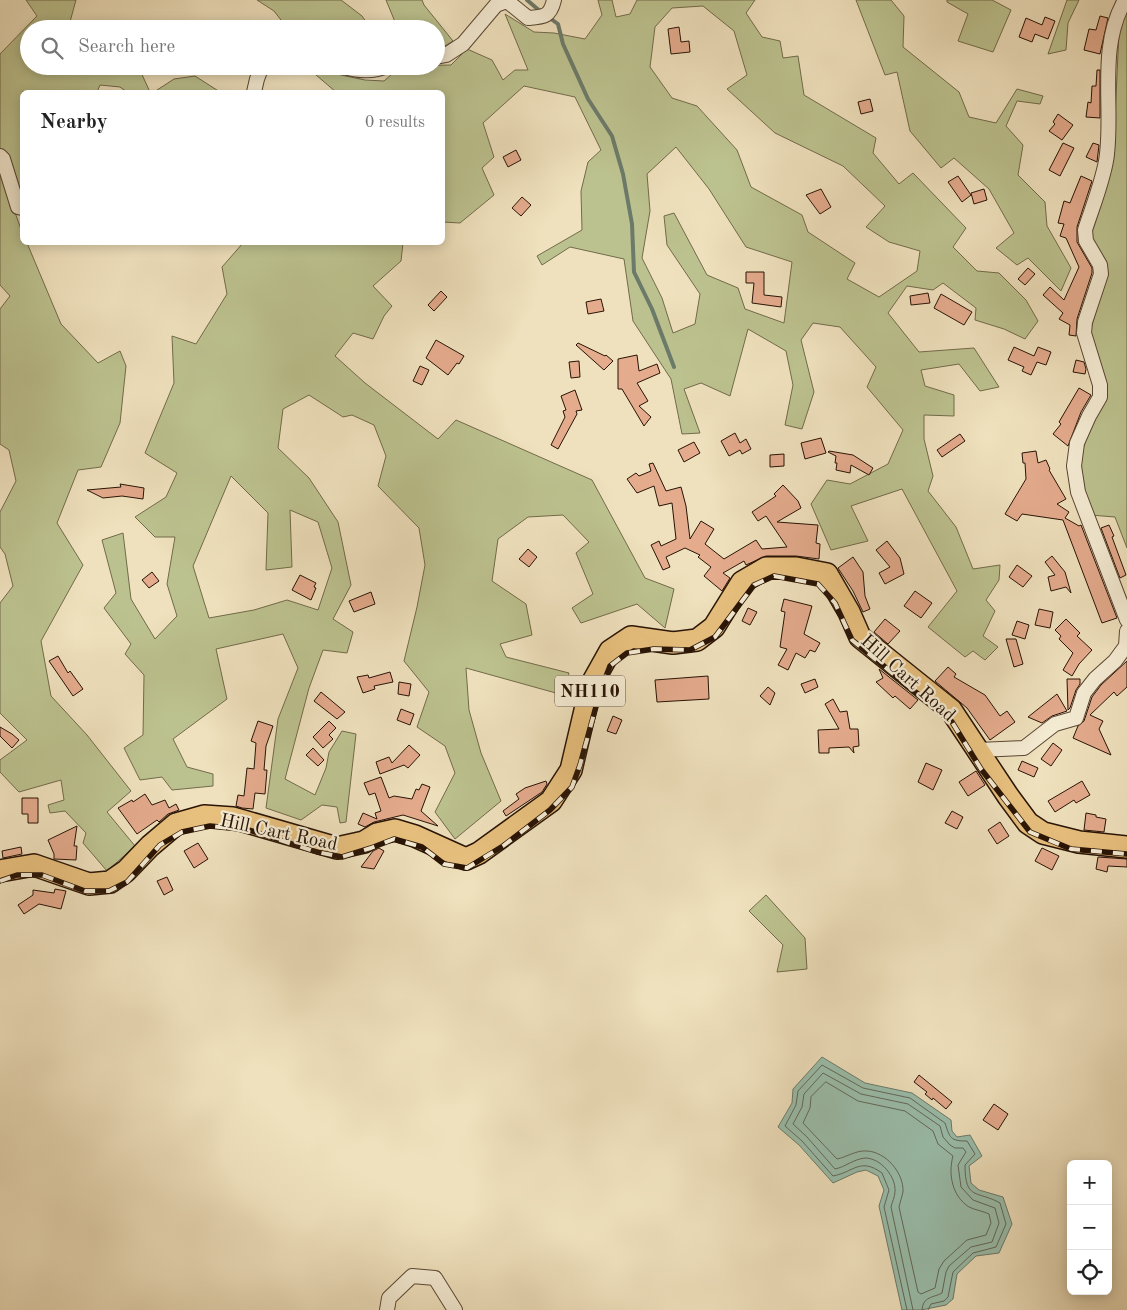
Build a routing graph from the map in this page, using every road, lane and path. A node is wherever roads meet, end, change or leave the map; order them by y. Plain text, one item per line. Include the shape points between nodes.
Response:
1 (1125, 0) edge
2 (550, 9) edge
3 (445, 55) edge
4 (259, 75) edge
5 (254, 90) edge
6 (0, 156) edge
7 (20, 208) edge
8 (1127, 620) edge
9 (1127, 631) edge
10 (978, 750) junction
11 (1127, 847) edge
12 (0, 871) edge
13 (387, 1310) edge
14 (455, 1310) edge

1 - 8 street via 1112,34 1108,56 1106,162 1085,230 1086,241 1100,265 1101,274 1084,333 1100,385 1100,397 1077,443 1074,466 1078,492
2 - 3 street via 528,18 507,1 496,5 463,44
4 - 5 street
6 - 7 street
9 - 10 street via 1126,646 1116,661 1084,693 1076,718 1055,724 1024,748
10 - 11 highway, Hill Cart Road / NH110 via 1028,822 1043,833 1079,842
10 - 12 highway, Hill Cart Road / NH110 via 950,710 860,637 827,574 796,568 766,568 742,582 714,627 697,640 673,643 631,637 610,651 592,686 571,770 551,801 466,859 395,830 337,848 233,818 204,816 176,824 110,882 89,884 34,865
13 - 14 street via 389,1298 412,1276 435,1278

